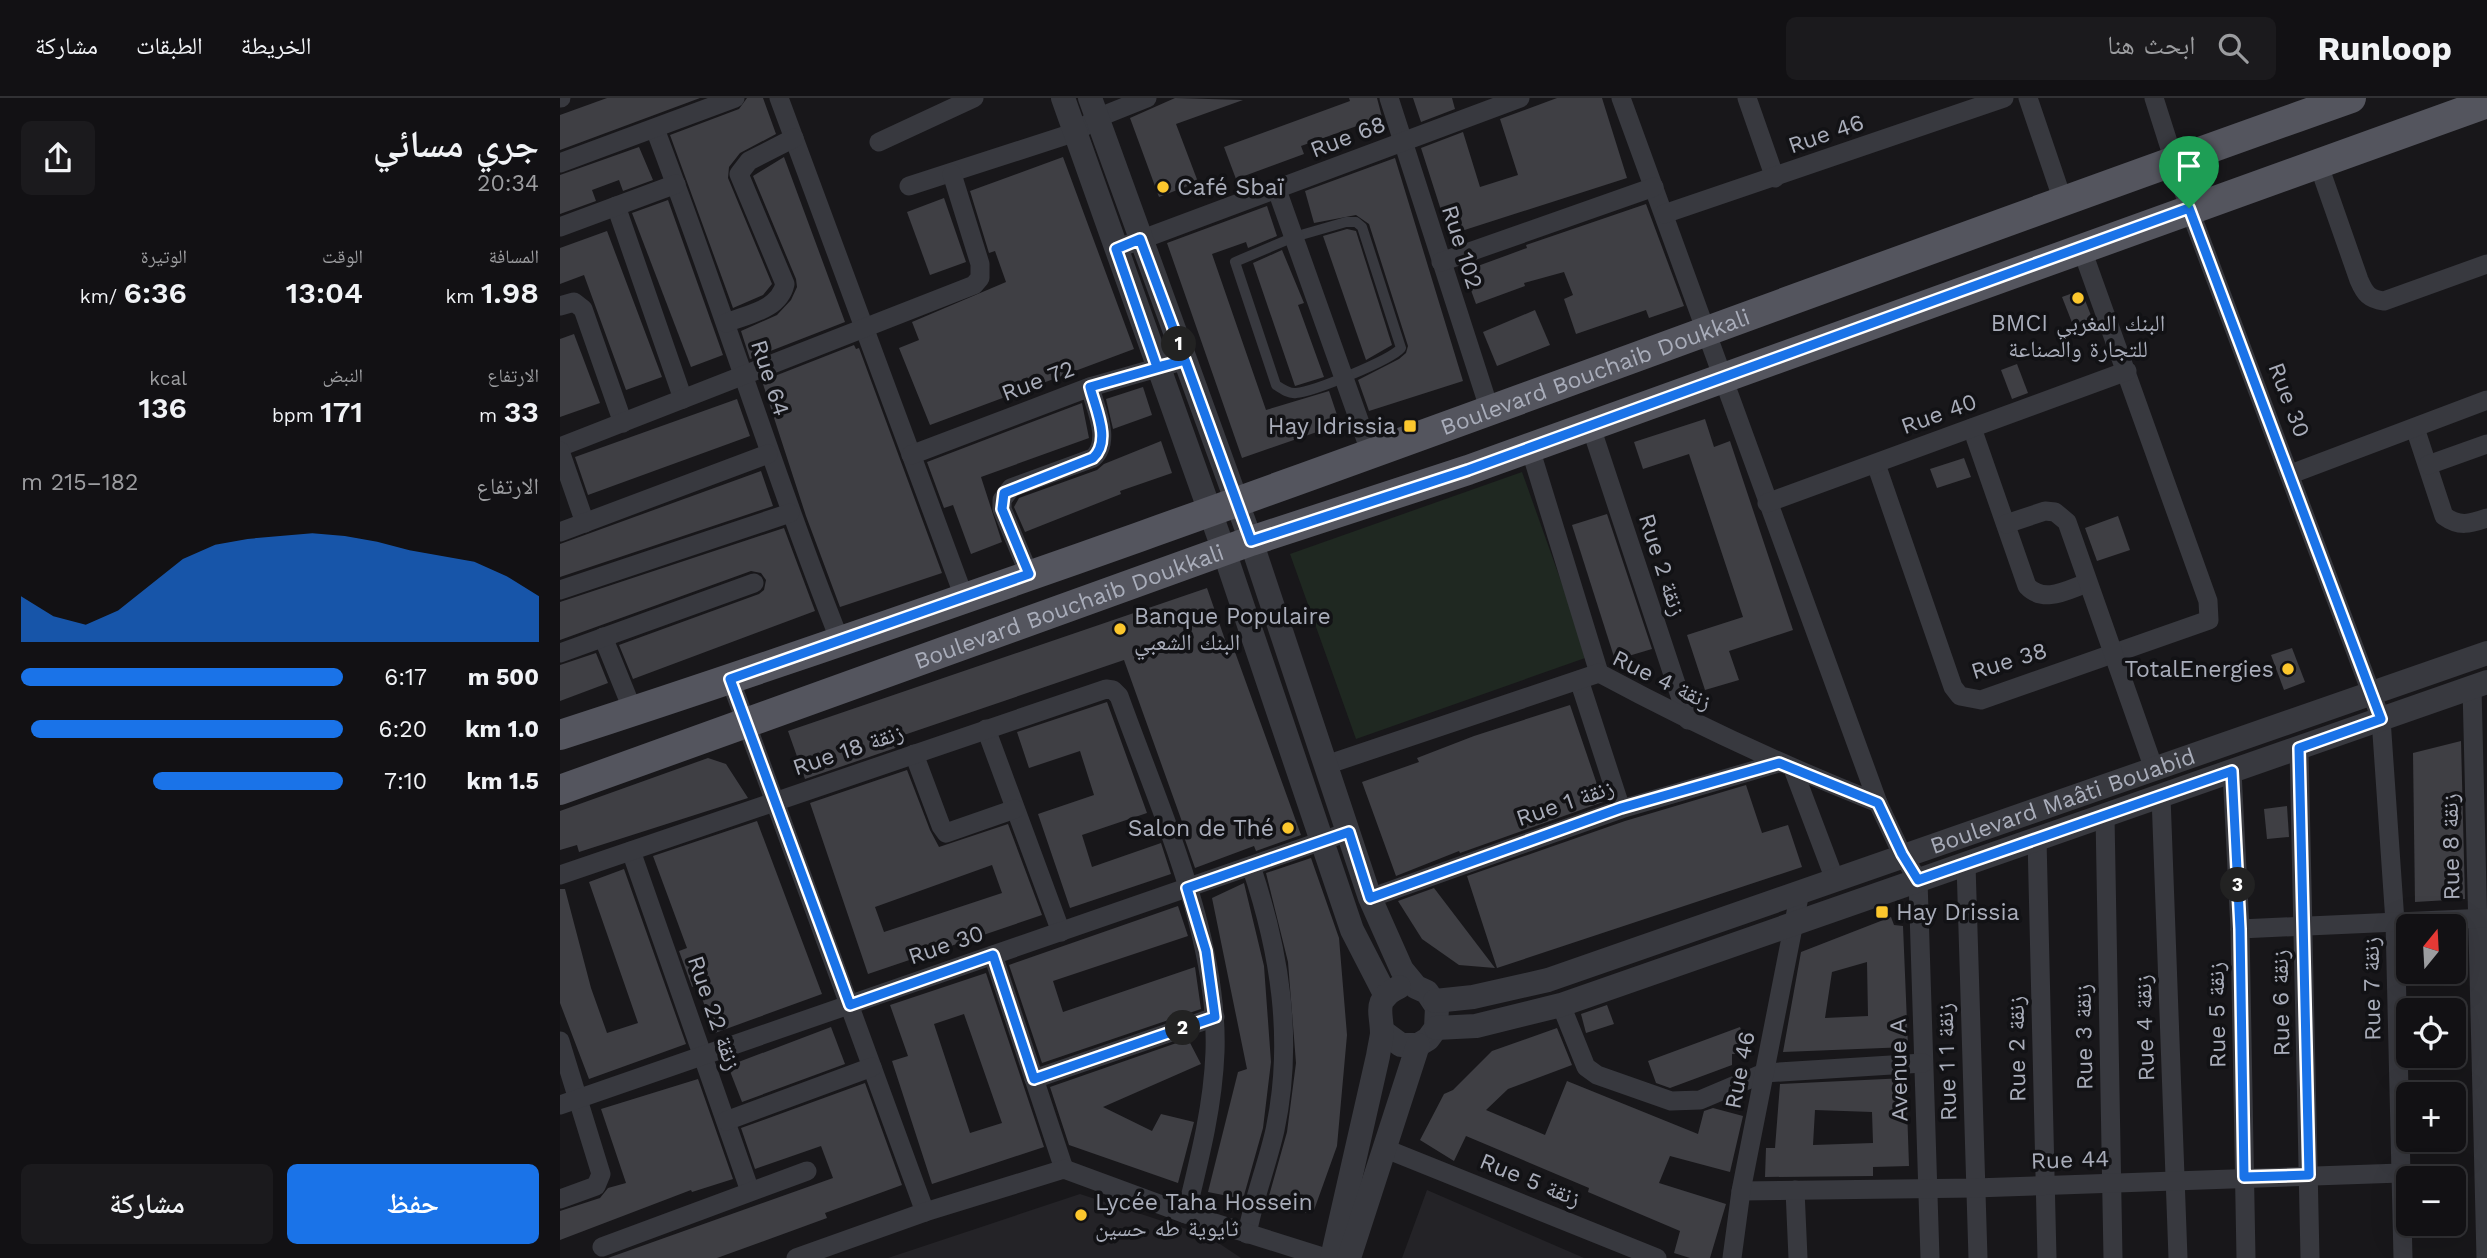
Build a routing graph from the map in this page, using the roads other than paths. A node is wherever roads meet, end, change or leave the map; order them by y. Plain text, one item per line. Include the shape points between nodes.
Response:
1 (735, 98) edge
2 (974, 98) edge
3 (1063, 98) edge
4 (1147, 98) edge
5 (1389, 98) edge
6 (1520, 98) edge
7 (1621, 98) edge
8 (1747, 98) edge
9 (2004, 98) edge
10 (2028, 98) edge
11 (2154, 98) edge
12 (2351, 98) edge
13 (783, 99) edge
14 (2487, 103) edge
15 (1094, 108) edge
16 (655, 129) junction
17 (1076, 132) junction
18 (794, 138) junction
19 (879, 142) dead end
20 (1402, 142) junction
21 (2174, 161) junction
22 (560, 163) edge
23 (2318, 163) junction
24 (952, 174) junction
25 (1775, 178) junction
26 (676, 184) junction
27 (909, 186) dead end
28 (1654, 187) junction
29 (1277, 190) junction
30 (2063, 201) junction
31 (616, 206) junction
32 (2189, 208) junction
33 (1664, 214) junction
34 (560, 227) edge
35 (1294, 237) junction
36 (1140, 239) junction
37 (2081, 247) junction
38 (1116, 249) junction
39 (1441, 262) junction
40 (2487, 264) edge
41 (569, 304) edge
42 (726, 323) junction
43 (865, 328) junction
44 (1707, 329) junction
45 (1185, 360) junction
46 (1157, 367) junction
47 (2127, 371) junction
48 (745, 375) junction
49 (1344, 377) junction
50 (1724, 378) junction
51 (1090, 387) junction
52 (682, 399) junction
53 (2487, 400) edge
54 (1490, 411) junction
55 (623, 423) junction
56 (1590, 424) junction
57 (1972, 428) junction
58 (2415, 428) junction
59 (2487, 444) edge
60 (1530, 445) junction
61 (560, 449) edge
62 (768, 454) junction
63 (1371, 454) junction
64 (911, 455) junction
65 (1876, 464) junction
66 (2428, 465) junction
67 (2291, 474) junction
68 (1767, 503) junction
69 (1223, 506) junction
70 (790, 513) junction
71 (2487, 518) edge
72 (585, 523) junction
73 (2006, 524) junction
74 (560, 532) edge
75 (1238, 546) junction
76 (1029, 574) junction
77 (754, 583) dead end
78 (2087, 583) junction
79 (560, 590) edge
80 (964, 597) junction
81 (603, 637) junction
82 (840, 641) junction
83 (560, 653) edge
84 (2111, 653) junction
85 (2487, 653) edge
86 (1599, 673) junction
87 (730, 679) junction
88 (1579, 680) junction
89 (2479, 685) edge
90 (2371, 693) junction
91 (633, 711) junction
92 (2381, 719) junction
93 (1688, 720) junction
94 (745, 723) junction
95 (986, 729) junction
96 (560, 735) edge
97 (2299, 748) junction
98 (914, 754) junction
99 (1326, 765) junction
100 (1786, 766) junction
101 (2154, 769) junction
102 (2232, 771) junction
103 (560, 790) edge
104 (2161, 796) junction
105 (774, 802) junction
106 (1878, 803) junction
107 (1621, 808) junction
108 (1015, 809) junction
109 (2105, 816) junction
110 (1349, 832) junction
111 (2037, 839) junction
112 (1324, 841) junction
113 (631, 850) junction
114 (1902, 854) junction
115 (1966, 864) junction
116 (1251, 866) junction
117 (560, 875) edge
118 (1835, 880) junction
119 (1918, 880) junction
120 (1187, 888) junction
121 (1800, 892) junction
122 (1370, 898) junction
123 (2482, 918) edge
124 (2395, 922) junction
125 (1794, 923) junction
126 (2304, 926) junction
127 (2240, 929) junction
128 (1061, 932) junction
129 (993, 955) junction
130 (1425, 994) junction
131 (1386, 996) junction
132 (850, 1005) junction
133 (1561, 1005) junction
134 (1215, 1017) junction
135 (1382, 1031) junction
136 (1427, 1037) junction
137 (560, 1041) edge
138 (703, 1055) junction
139 (1923, 1063) junction
140 (872, 1067) junction
141 (1765, 1073) junction
142 (1034, 1079) junction
143 (580, 1098) junction
144 (560, 1105) edge
145 (726, 1121) junction
146 (1386, 1149) junction
147 (2401, 1166) edge
148 (1064, 1169) junction
149 (807, 1171) dead end
150 (2396, 1173) edge
151 (2309, 1175) junction
152 (2244, 1177) junction
153 (2175, 1180) junction
154 (2111, 1183) junction
155 (2045, 1185) junction
156 (1975, 1188) junction
157 (1926, 1189) junction
158 (1795, 1190) junction
159 (750, 1191) junction
160 (1741, 1191) junction
161 (560, 1199) edge
162 (925, 1212) junction
163 (1186, 1214) junction
164 (1247, 1234) junction
165 (2402, 1236) edge
166 (602, 1247) dead end
167 (2483, 1253) edge
168 (796, 1258) edge
169 (1326, 1258) edge
170 (1332, 1258) edge
171 (1349, 1258) edge
172 (1657, 1258) edge
173 (1732, 1258) edge
174 (1798, 1258) edge
175 (1930, 1258) edge
176 (1978, 1258) edge
177 (2047, 1258) edge
178 (2113, 1258) edge
179 (2178, 1258) edge
180 (2246, 1258) edge
181 (2310, 1258) edge
182 (2403, 1258) edge

1 - 16 street
2 - 19 street
3 - 17 street
4 - 15 street
5 - 20 street, Rue 102
6 - 20 street, Rue 68
7 - 28 street
8 - 25 street
9 - 25 street, Rue 46
10 - 30 street
11 - 21 street, Rue 30
12 - 21 main road, Boulevard Bouchaib Doukkali
13 - 18 street
14 - 23 main road, Boulevard Bouchaib Doukkali
15 - 17 street
15 - 36 street
16 - 22 street
16 - 26 street, Rue 64
17 - 24 street
17 - 38 street
18 - 42 street via 749,161 740,174 785,284 777,303
18 - 43 street
20 - 29 street, Rue 68
20 - 39 street, Rue 102
21 - 30 main road, Boulevard Bouchaib Doukkali
21 - 32 street, Rue 30
23 - 32 main road, Boulevard Bouchaib Doukkali
23 - 40 street via 2359,280 2373,299 2384,301
24 - 27 street
24 - 43 street via 980,264 980,278 974,285
25 - 33 street, Rue 46
26 - 31 street
26 - 42 street, Rue 64
28 - 33 street
28 - 39 street
29 - 35 street
29 - 36 street, Rue 68
30 - 44 main road, Boulevard Bouchaib Doukkali
31 - 34 street
31 - 52 street
32 - 37 main road, Boulevard Bouchaib Doukkali
32 - 67 street, Rue 30
33 - 44 street
35 - 49 street
35 - 49 lane via 1346,222 1362,227 1401,348
35 - 49 lane via 1235,262 1276,385 1296,393
36 - 38 street, Rue 68
36 - 45 street
37 - 47 street
37 - 50 main road, Boulevard Bouchaib Doukkali
38 - 46 street
39 - 54 street, Rue 102
41 - 55 street via 583,309
42 - 48 street, Rue 64
43 - 48 street
43 - 64 street
44 - 50 street
44 - 54 main road, Boulevard Bouchaib Doukkali
45 - 46 street, Rue 72
45 - 69 street
46 - 51 street, Rue 72
46 - 69 street
47 - 57 street, Rue 40
47 - 84 street, Rue 38 via 2208,601 2209,620
48 - 52 street
48 - 62 street, Rue 64
49 - 63 street
50 - 56 main road, Boulevard Bouchaib Doukkali
50 - 68 street
51 - 64 street, Rue 72
51 - 76 street via 1103,441 1099,453 1012,488 1002,500
52 - 55 street
53 - 58 street
54 - 63 main road, Boulevard Bouchaib Doukkali
55 - 61 street
56 - 60 main road, Boulevard Bouchaib Doukkali
56 - 93 street, Rue 2 زنقة
57 - 65 street, Rue 40
57 - 73 street
58 - 66 street
58 - 67 street
59 - 66 street
60 - 75 main road, Boulevard Bouchaib Doukkali
60 - 86 street
61 - 72 street
62 - 70 street, Rue 64
62 - 72 street
63 - 69 main road, Boulevard Bouchaib Doukkali
64 - 80 street
65 - 68 street, Rue 40
65 - 84 street, Rue 38 via 1953,687 1960,696 1982,700
66 - 71 street via 2444,516 2463,524
67 - 90 street, Rue 30
68 - 106 street
69 - 75 street
69 - 76 main road, Boulevard Bouchaib Doukkali
70 - 79 street
70 - 82 street, Rue 64
72 - 74 street
73 - 78 street via 2032,592 2049,596
73 - 78 street via 2045,511 2062,515
75 - 94 main road, Boulevard Bouchaib Doukkali
75 - 99 street
75 - 112 street
76 - 80 main road, Boulevard Bouchaib Doukkali
77 - 81 street
78 - 84 street
80 - 82 main road, Boulevard Bouchaib Doukkali
81 - 83 street
81 - 91 street
82 - 87 main road, Boulevard Bouchaib Doukkali
84 - 101 street
85 - 90 street, Boulevard Maâti Bouabid
86 - 88 street, Rue 4 زنقة
86 - 93 street, Rue 4 زنقة
87 - 91 main road, Boulevard Bouchaib Doukkali
87 - 94 street
88 - 99 street, Rue 4 زنقة
88 - 107 street
89 - 92 street, Boulevard Maâti Bouabid
89 - 123 street, Rue 8 زنقة
90 - 92 street, Rue 30
90 - 101 street, Boulevard Maâti Bouabid
91 - 96 main road, Boulevard Bouchaib Doukkali
92 - 97 street, Boulevard Maâti Bouabid
92 - 124 street, Rue 7 زنقة
93 - 100 street, Rue 4 زنقة
94 - 103 main road, Boulevard Bouchaib Doukkali
94 - 105 street
95 - 98 street, Rue 18 زنقة
95 - 108 street
95 - 120 street, Rue 18 زنقة via 1113,690 1119,696
97 - 102 street, Boulevard Maâti Bouabid
97 - 126 street, Rue 6 زنقة
98 - 105 street, Rue 18 زنقة
98 - 108 street via 944,831 952,833
99 - 110 street
100 - 106 street, Rue 4 زنقة
100 - 107 street, Rue 1 زنقة
100 - 118 street
101 - 114 street, Boulevard Maâti Bouabid
102 - 104 street, Boulevard Maâti Bouabid
102 - 127 street, Rue 5 زنقة
104 - 109 street, Boulevard Maâti Bouabid
104 - 153 street, Rue 4 زنقة
105 - 113 street, Rue 18 زنقة
105 - 132 street
106 - 114 street
107 - 122 street, Rue 1 زنقة
108 - 128 street
109 - 111 street, Boulevard Maâti Bouabid
109 - 154 street, Rue 3 زنقة
110 - 112 street, Rue 30
110 - 122 street
111 - 115 street, Boulevard Maâti Bouabid
111 - 155 street, Rue 2 زنقة
112 - 116 street, Rue 30
112 - 131 street via 1352,930
113 - 117 street, Rue 18 زنقة
113 - 138 street, Rue 22 زنقة
114 - 118 street, Boulevard Maâti Bouabid
114 - 119 street
115 - 119 street, Boulevard Maâti Bouabid
115 - 156 street, Rue 1 زنقة 1
116 - 120 street, Rue 30
116 - 164 street via 1279,967 1283,1041 1275,1127
118 - 121 street, Boulevard Maâti Bouabid
119 - 125 street, Boulevard Maâti Bouabid
119 - 139 street, Avenue A
120 - 128 street, Rue 30
120 - 134 street via 1206,951
121 - 125 street, Rue 46
121 - 130 street, Boulevard Maâti Bouabid via 1548,980 1486,995
122 - 130 street via 1402,970
123 - 124 street
123 - 167 street, Rue 8 زنقة
124 - 126 street
124 - 147 street, Rue 7 زنقة
125 - 133 street, Boulevard Maâti Bouabid
125 - 141 street, Rue 46
126 - 127 street
126 - 151 street, Rue 6 زنقة
127 - 152 street, Rue 5 زنقة
128 - 129 street, Rue 30
129 - 132 street, Rue 30
129 - 142 street
130 - 131 street, Boulevard Maâti Bouabid via 1399,987
130 - 136 street via 1439,1014
131 - 135 street via 1378,1013
132 - 138 street, Rue 30
132 - 140 street
133 - 136 street, Boulevard Maâti Bouabid
133 - 141 street via 1586,1067 1671,1101 1700,1100
134 - 142 street
134 - 163 street via 1209,1107
135 - 136 street, Boulevard Maâti Bouabid via 1395,1043
135 - 170 street
136 - 146 street
137 - 143 street
138 - 143 street, Rue 30
138 - 145 street, Rue 22 زنقة
139 - 141 street
139 - 157 street, Avenue A
140 - 145 street
140 - 162 street
141 - 160 street, Rue 46
142 - 148 street
143 - 144 street, Rue 30
143 - 161 street via 601,1178 596,1186
145 - 159 street, Rue 22 زنقة
146 - 171 street
146 - 172 street, Rue 5 زنقة
148 - 162 street
148 - 163 street
149 - 159 street
150 - 151 street, Rue 44
151 - 152 street, Rue 44
151 - 181 street, Rue 6 زنقة
152 - 153 street, Rue 44
152 - 180 street, Rue 5 زنقة
153 - 154 street, Rue 44
153 - 179 street, Rue 4 زنقة
154 - 155 street, Rue 44
154 - 178 street, Rue 3 زنقة
155 - 156 street, Rue 44
155 - 177 street, Rue 2 زنقة
156 - 157 street, Rue 44
156 - 176 street, Rue 1 زنقة 1
157 - 158 street, Rue 44
157 - 175 street, Avenue A
158 - 160 street, Rue 44
158 - 174 street
159 - 166 street
160 - 173 street, Rue 46
162 - 168 street
163 - 164 street
164 - 169 street
165 - 182 street, Rue 7 زنقة

